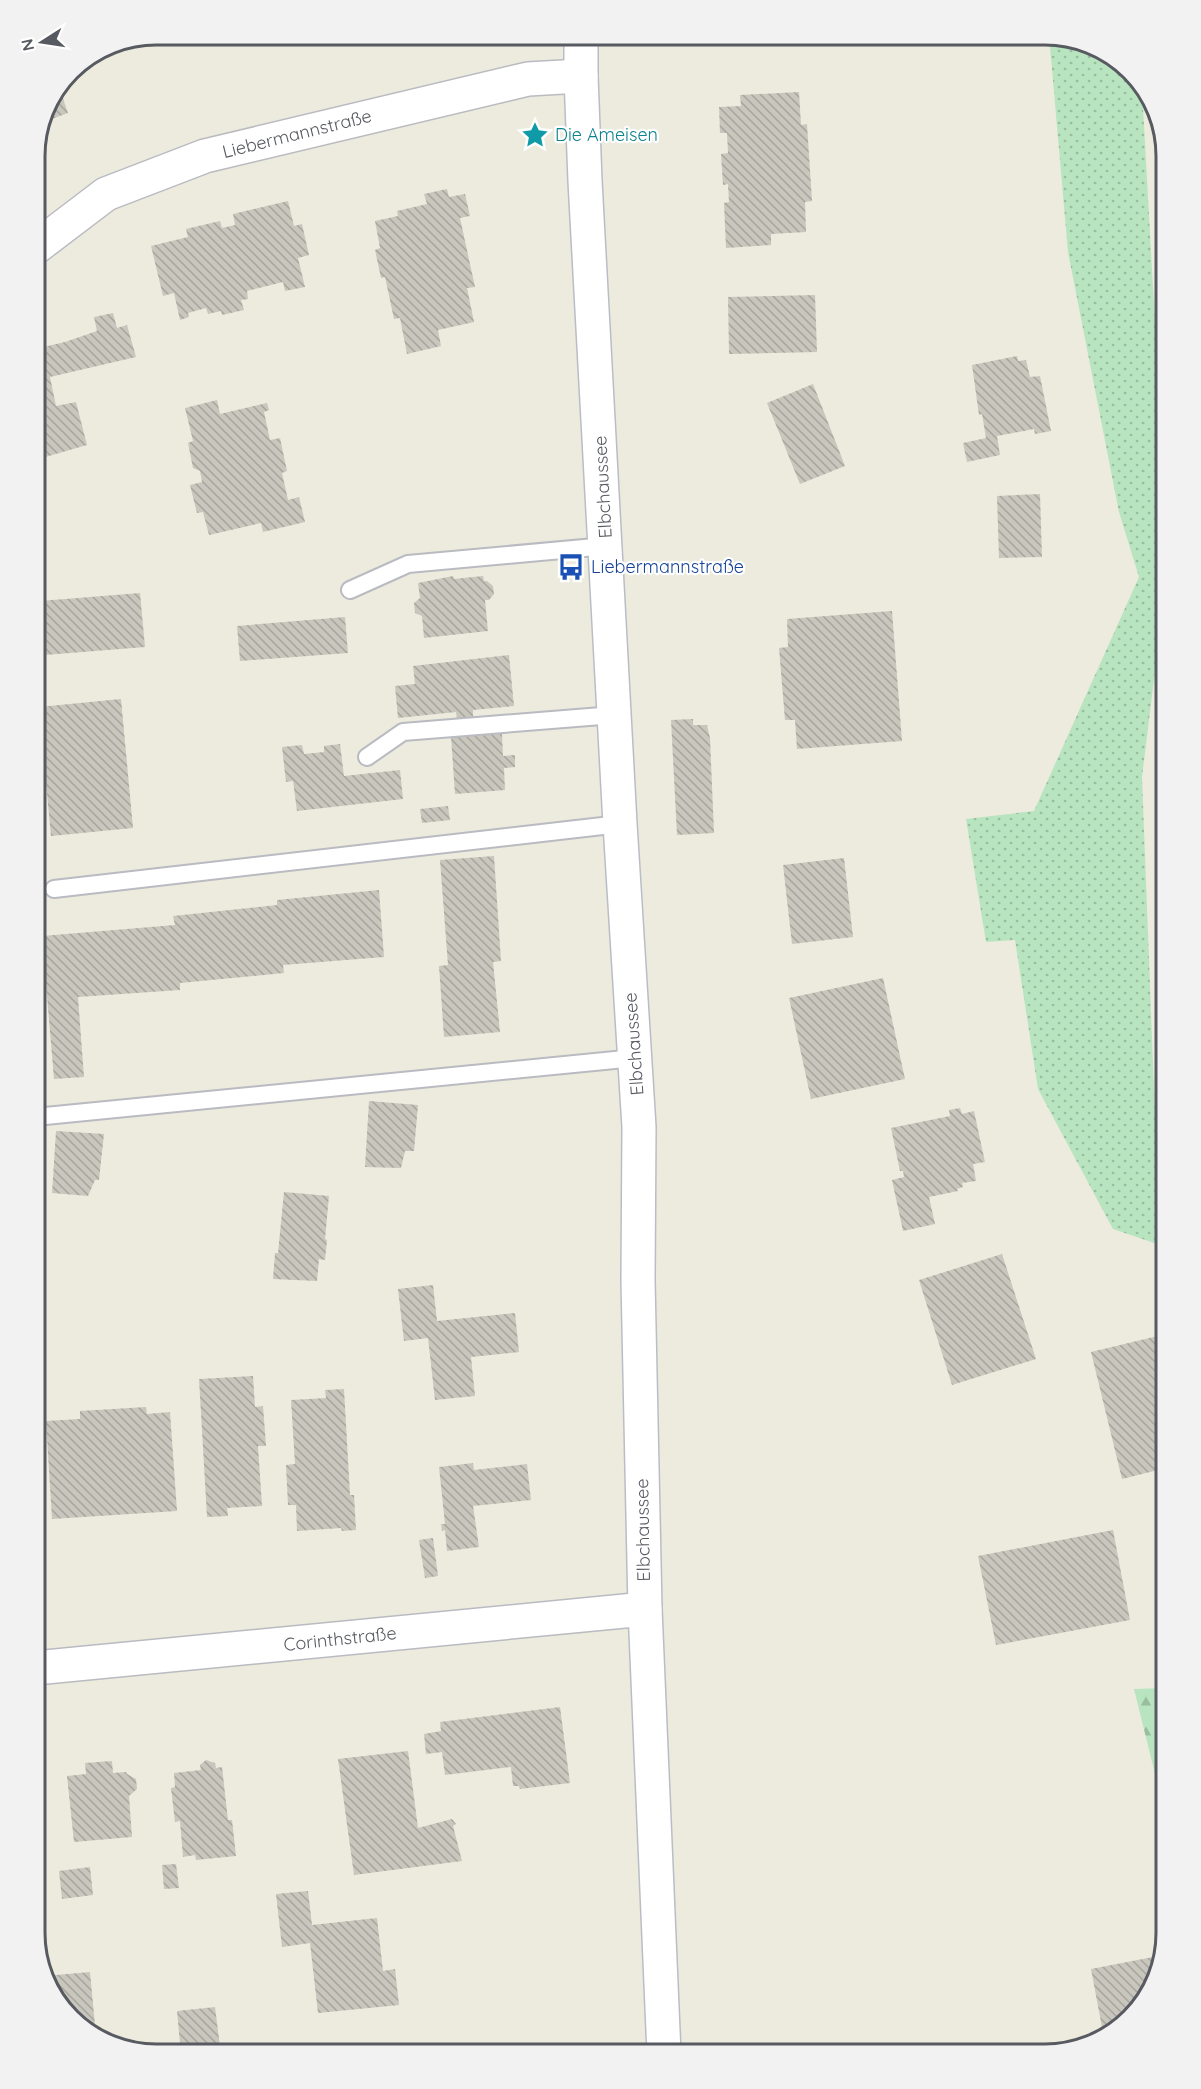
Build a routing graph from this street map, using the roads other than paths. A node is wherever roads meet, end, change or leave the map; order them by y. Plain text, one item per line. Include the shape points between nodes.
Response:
1 (581, 45) edge
2 (580, 75) junction
3 (45, 240) edge
4 (606, 546) junction
5 (350, 590) dead end
6 (614, 715) junction
7 (367, 757) dead end
8 (620, 824) junction
9 (54, 889) dead end
10 (635, 1058) junction
11 (45, 1116) edge
12 (645, 1610) junction
13 (45, 1667) edge
14 (664, 2044) edge

1 - 2 main road, Elbchaussee
2 - 3 main road, Liebermannstraße via 528,79 205,156 106,194
2 - 4 main road, Elbchaussee
4 - 5 lane via 408,564
4 - 6 main road, Elbchaussee
6 - 7 lane via 403,732
6 - 8 main road, Elbchaussee
8 - 9 lane
8 - 10 main road, Elbchaussee
10 - 11 lane
10 - 12 main road, Elbchaussee
12 - 13 main road, Corinthstraße
12 - 14 main road, Elbchaussee

